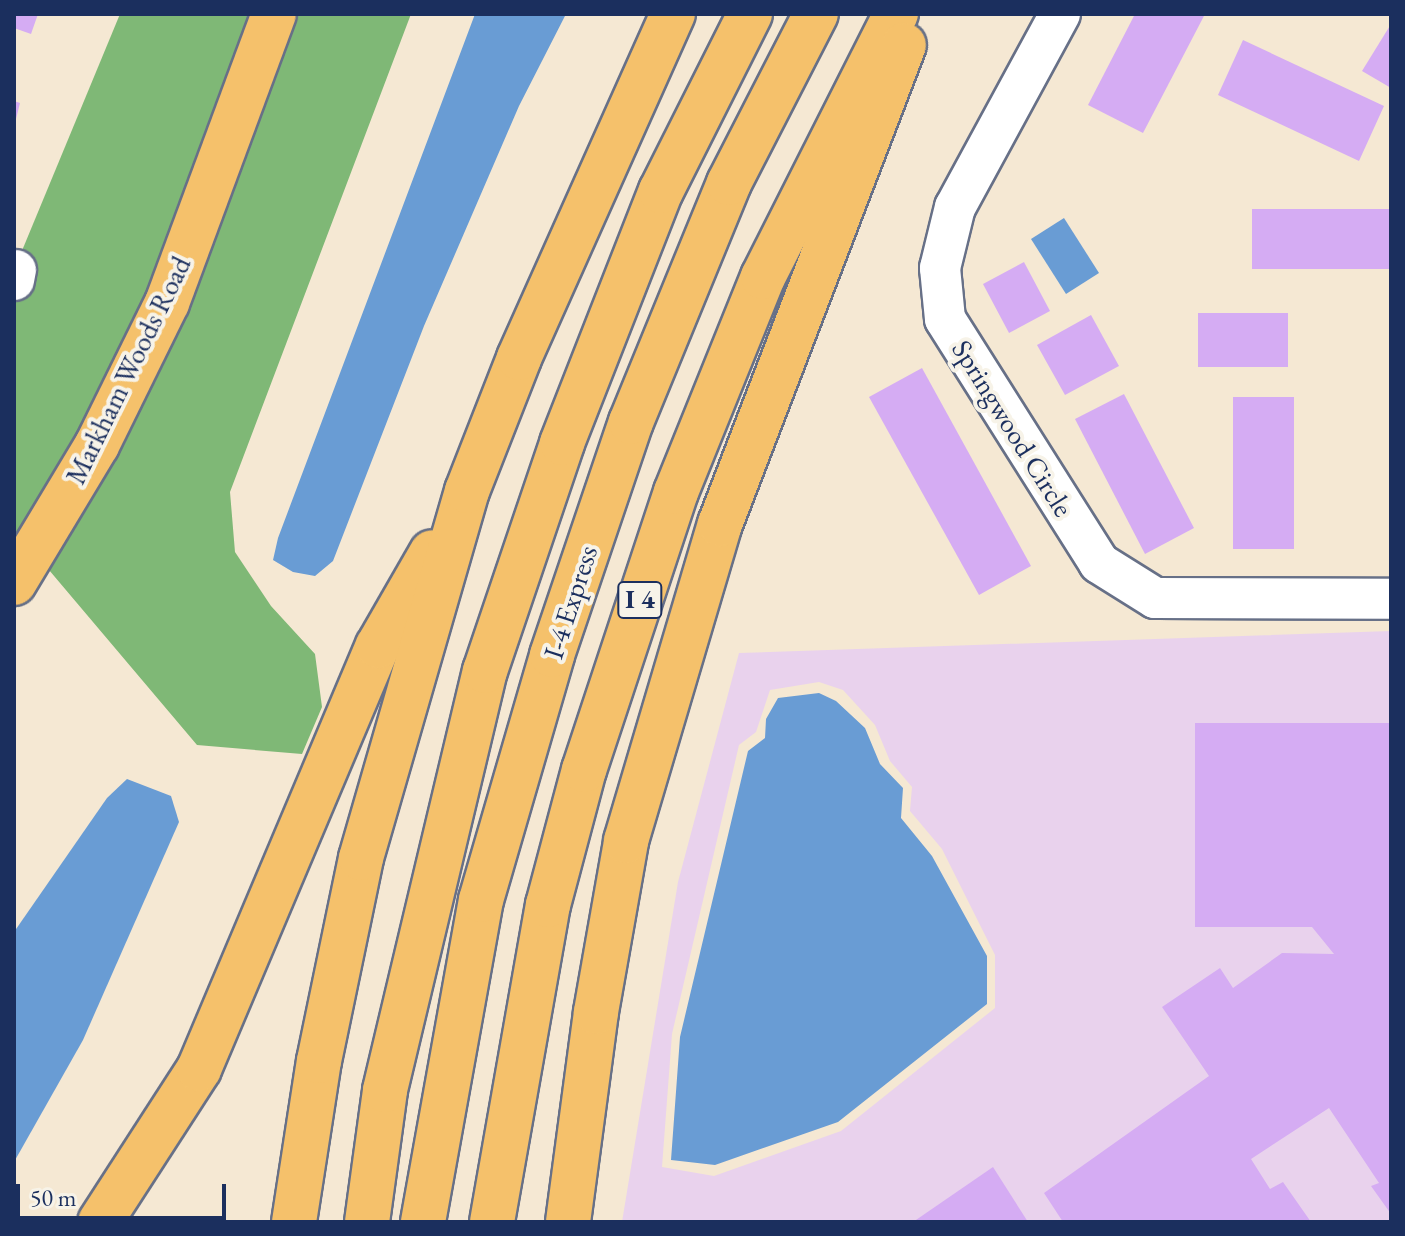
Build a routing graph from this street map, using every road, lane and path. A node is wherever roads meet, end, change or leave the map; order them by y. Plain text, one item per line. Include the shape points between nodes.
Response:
1 (274, 14) edge
2 (673, 14) edge
3 (750, 14) edge
4 (816, 14) edge
5 (896, 14) edge
6 (912, 14) edge
7 (1060, 14) edge
8 (467, 491) junction
9 (14, 583) edge
10 (1391, 599) edge
11 (100, 1222) edge
12 (294, 1222) edge
13 (367, 1222) edge
14 (423, 1222) edge
15 (492, 1222) edge
16 (568, 1222) edge

1 - 9 main road, Markham Woods Road via 167,303 97,445
2 - 8 main road via 525,343
3 - 13 main road, I-4 Express via 661,191 562,443 485,671 385,1090
4 - 14 main road, I-4 Express via 717,211 631,422 552,655 481,900
5 - 15 main road, I 4 via 763,277 671,507 584,770 548,905
6 - 16 main road via 900,64 720,524 626,841
7 - 10 street, Springwood Circle via 955,207 940,268 945,319 1099,563 1121,577 1155,598
8 - 11 main road via 378,646 199,1069
8 - 12 main road via 361,858 319,1061

